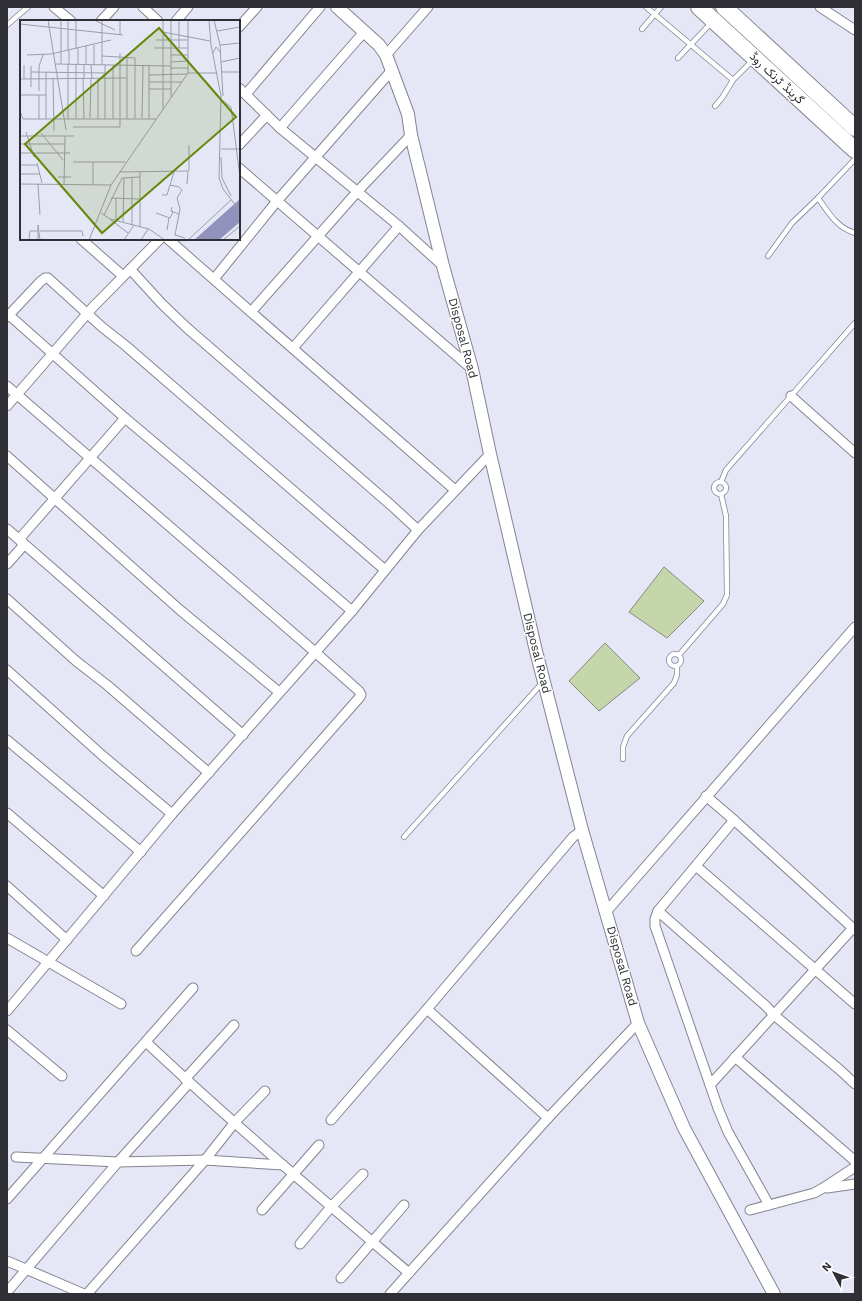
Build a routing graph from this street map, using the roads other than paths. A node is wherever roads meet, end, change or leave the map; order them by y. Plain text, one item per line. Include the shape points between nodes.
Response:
1 (28, 7) edge
2 (54, 7) edge
3 (114, 7) edge
4 (143, 7) edge
5 (188, 7) edge
6 (257, 7) edge
7 (320, 7) edge
8 (337, 7) edge
9 (428, 7) edge
10 (646, 7) edge
11 (661, 7) edge
12 (699, 7) edge
13 (724, 7) edge
14 (820, 7) edge
15 (655, 14) junction
16 (70, 20) edge
17 (103, 20) edge
18 (157, 20) edge
19 (177, 20) edge
20 (713, 21) junction
21 (7, 25) edge
22 (240, 26) edge
23 (642, 29) dead end
24 (855, 30) edge
25 (364, 32) junction
26 (691, 44) junction
27 (386, 55) junction
28 (678, 58) dead end
29 (755, 58) junction
30 (392, 70) junction
31 (733, 80) junction
32 (242, 91) edge
33 (715, 106) dead end
34 (267, 115) junction
35 (280, 128) junction
36 (855, 128) edge
37 (412, 135) junction
38 (240, 144) edge
39 (855, 150) edge
40 (315, 157) junction
41 (855, 159) edge
42 (240, 169) edge
43 (357, 192) junction
44 (818, 198) junction
45 (277, 201) junction
46 (398, 226) junction
47 (855, 233) edge
48 (319, 236) junction
49 (81, 240) edge
50 (159, 240) edge
51 (169, 240) edge
52 (768, 256) dead end
53 (443, 266) junction
54 (130, 269) junction
55 (359, 272) junction
56 (123, 276) junction
57 (214, 279) junction
58 (251, 312) junction
59 (88, 313) junction
60 (8, 316) edge
61 (855, 322) edge
62 (293, 348) junction
63 (52, 354) junction
64 (472, 370) junction
65 (7, 386) edge
66 (17, 394) junction
67 (791, 396) junction
68 (7, 406) edge
69 (125, 418) junction
70 (855, 453) edge
71 (490, 454) junction
72 (7, 456) edge
73 (91, 457) junction
74 (721, 482) junction
75 (455, 490) junction
76 (721, 494) junction
77 (55, 499) junction
78 (7, 529) edge
79 (418, 530) junction
80 (21, 541) junction
81 (7, 564) edge
82 (384, 570) junction
83 (7, 598) edge
84 (352, 611) junction
85 (855, 627) edge
86 (315, 652) junction
87 (679, 655) junction
88 (677, 666) junction
89 (7, 670) edge
90 (544, 681) junction
91 (279, 692) junction
92 (243, 734) junction
93 (7, 740) edge
94 (623, 759) dead end
95 (209, 773) junction
96 (706, 796) junction
97 (7, 813) edge
98 (172, 814) junction
99 (734, 820) junction
100 (582, 830) junction
101 (404, 837) dead end
102 (141, 852) junction
103 (696, 866) junction
104 (7, 886) edge
105 (104, 896) junction
106 (658, 911) junction
107 (606, 912) junction
108 (854, 929) edge
109 (7, 938) edge
110 (67, 940) junction
111 (136, 951) dead end
112 (49, 962) junction
113 (815, 969) junction
114 (193, 988) dead end
115 (121, 1004) dead end
116 (855, 1004) edge
117 (427, 1009) junction
118 (7, 1011) edge
119 (774, 1015) junction
120 (638, 1023) junction
121 (234, 1026) dead end
122 (7, 1030) edge
123 (146, 1042) junction
124 (735, 1058) junction
125 (62, 1076) dead end
126 (187, 1081) junction
127 (855, 1084) edge
128 (710, 1085) junction
129 (265, 1090) dead end
130 (548, 1118) junction
131 (331, 1120) dead end
132 (235, 1122) junction
133 (319, 1145) dead end
134 (16, 1157) dead end
135 (42, 1159) junction
136 (205, 1160) junction
137 (118, 1162) junction
138 (855, 1162) edge
139 (283, 1165) junction
140 (855, 1167) edge
141 (293, 1174) junction
142 (363, 1174) dead end
143 (855, 1184) edge
144 (823, 1188) junction
145 (7, 1200) edge
146 (404, 1205) dead end
147 (769, 1205) junction
148 (331, 1207) junction
149 (262, 1210) dead end
150 (750, 1210) dead end
151 (372, 1242) junction
152 (300, 1244) dead end
153 (7, 1261) edge
154 (26, 1269) junction
155 (409, 1273) junction
156 (340, 1278) dead end
157 (7, 1292) edge
158 (86, 1294) edge
159 (390, 1294) edge
160 (774, 1294) edge

1 - 21 lane
2 - 16 street
3 - 17 street
4 - 18 street
5 - 19 street
6 - 22 street
7 - 32 street
8 - 25 street, Disposal Road
9 - 27 street
10 - 15 lane
11 - 15 lane
12 - 20 highway, گرینڈ ٹرنک روڈ
13 - 36 highway, گرینڈ ٹرنک روڈ
14 - 24 street
15 - 23 lane
15 - 26 lane
20 - 26 lane
20 - 29 highway, گرینڈ ٹرنک روڈ
25 - 27 street, Disposal Road
25 - 35 street
26 - 28 lane
26 - 31 lane
27 - 30 street, Disposal Road
29 - 31 lane
29 - 39 highway, گرینڈ ٹرنک روڈ
30 - 37 street, Disposal Road via 408,114
30 - 40 street
31 - 33 lane
32 - 34 street
34 - 35 street
34 - 38 street
35 - 40 street
37 - 43 street
37 - 53 street, Disposal Road
40 - 43 street
40 - 45 street
41 - 44 lane
42 - 45 street
43 - 46 street
43 - 48 street
44 - 47 lane via 836,222 849,232
44 - 52 lane via 792,223
45 - 48 street
45 - 57 street
46 - 53 street
46 - 55 street
48 - 55 street
48 - 58 street
49 - 56 street
50 - 54 street
51 - 57 street
53 - 64 street, Disposal Road
54 - 56 street
54 - 79 street via 186,327
55 - 62 street
55 - 64 street
56 - 59 street
57 - 58 street
58 - 62 street
59 - 60 street via 45,278
59 - 63 street
59 - 82 street
60 - 63 street
61 - 67 lane
62 - 75 street
63 - 66 street
63 - 69 street
64 - 71 street, Disposal Road
65 - 66 street
66 - 68 street
66 - 73 street
67 - 70 street
67 - 74 lane via 726,470
69 - 73 street
69 - 84 street
71 - 75 street
71 - 90 street, Disposal Road
72 - 77 street
73 - 77 street
73 - 86 street
74 - 76 lane via 726,487 725,492
74 - 76 lane via 716,484 714,489 717,494
75 - 79 street
76 - 87 lane via 726,516 727,595 723,604
77 - 80 street via 22,536
77 - 91 street via 180,610
78 - 80 street
79 - 82 street
80 - 81 street via 23,546
80 - 92 street
82 - 84 street
83 - 95 street via 76,661
84 - 86 street
85 - 96 street
86 - 91 street
86 - 111 street via 361,695
87 - 88 lane via 681,660
87 - 88 lane via 672,655 669,659 670,664
88 - 94 lane via 674,683 627,736
89 - 98 street
90 - 100 street, Disposal Road
90 - 101 lane
91 - 92 street
92 - 95 street
93 - 102 street
95 - 98 street
96 - 99 street
96 - 107 street
97 - 105 street
98 - 102 street
99 - 103 street
99 - 108 street
100 - 107 street, Disposal Road
100 - 117 street via 568,843
102 - 105 street
103 - 106 street
103 - 113 street
104 - 110 street
105 - 110 street
106 - 119 street
106 - 128 street via 654,919 655,926
107 - 120 street, Disposal Road
108 - 113 street
109 - 112 street
110 - 112 street
112 - 115 street
112 - 118 street
113 - 116 street
113 - 119 street
114 - 123 street
117 - 130 street
117 - 131 street
119 - 124 street
119 - 127 street
120 - 130 street
120 - 160 street, Disposal Road via 684,1128
121 - 126 street
122 - 125 street
123 - 126 street
123 - 135 street
124 - 128 street
124 - 138 street
126 - 132 street
126 - 137 street
128 - 147 street via 728,1132
129 - 132 street
130 - 155 street
132 - 136 street
132 - 139 street
133 - 141 street
134 - 135 street
135 - 137 street
135 - 145 street
136 - 137 street
136 - 139 street
136 - 158 street
137 - 154 street
139 - 141 street
140 - 144 street
141 - 148 street
141 - 149 street
142 - 148 street
143 - 144 street
144 - 147 street
146 - 151 street
147 - 150 street
148 - 151 street
148 - 152 street
151 - 155 street
151 - 156 street
153 - 154 street
154 - 157 street
154 - 158 street
155 - 159 street

